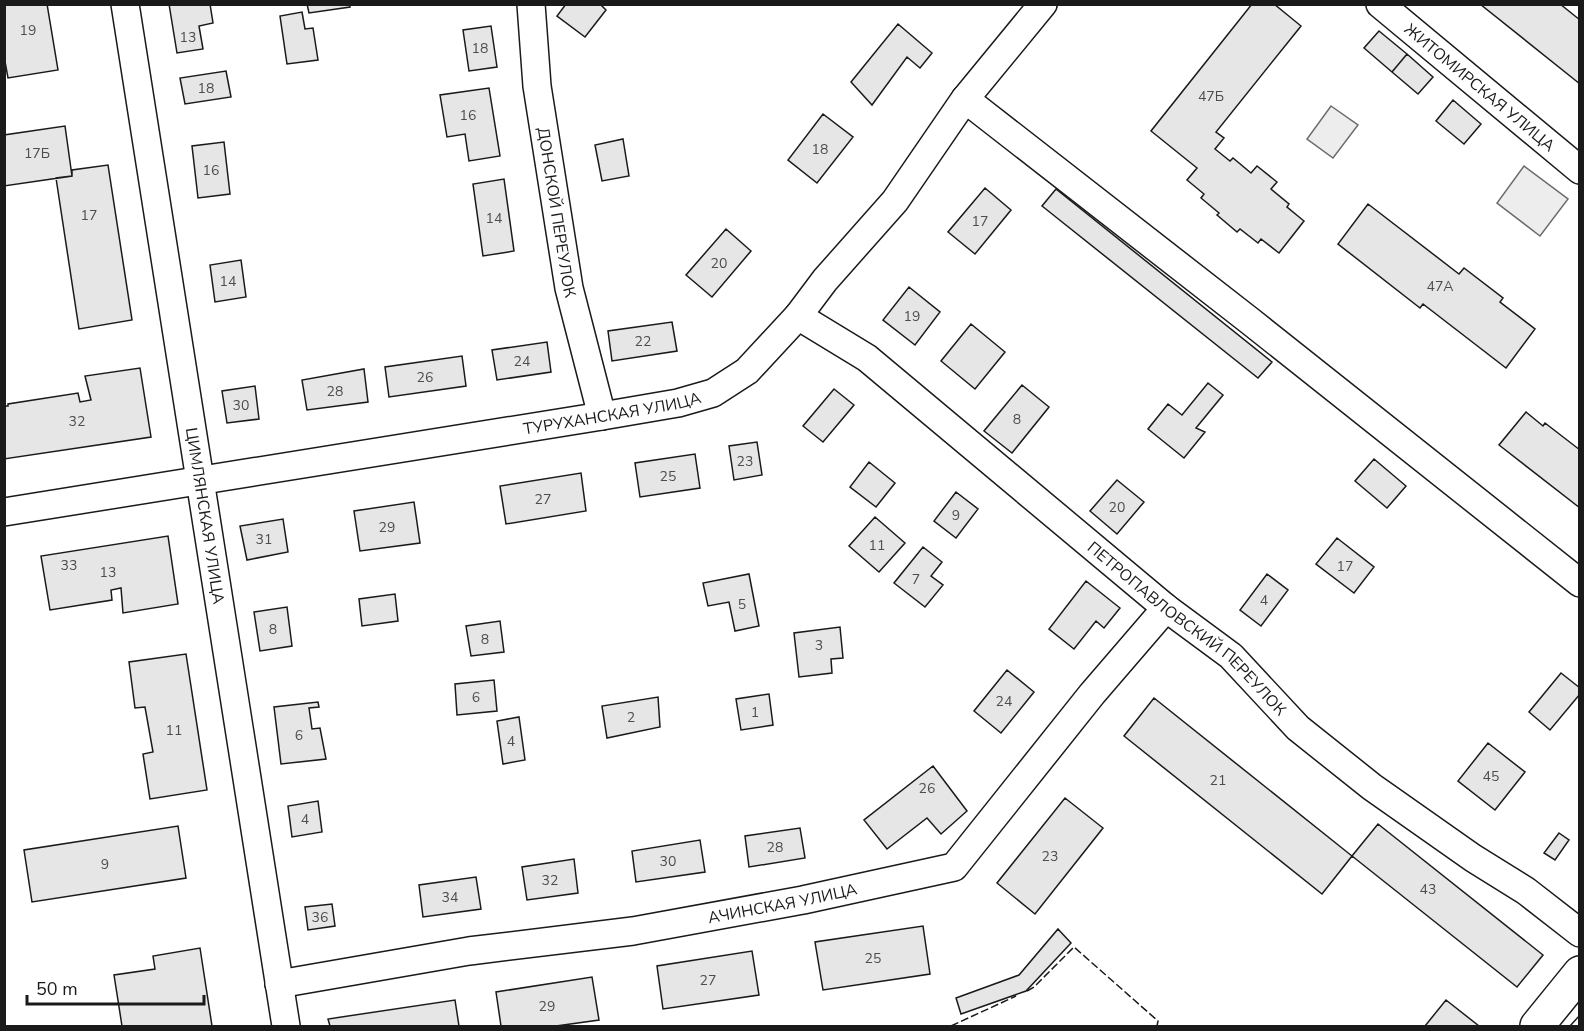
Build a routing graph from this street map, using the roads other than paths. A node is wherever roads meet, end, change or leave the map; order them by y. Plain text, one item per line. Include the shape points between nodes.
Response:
1 (126, 4) edge
2 (531, 4) edge
3 (1043, 4) edge
4 (1380, 4) edge
5 (965, 99) junction
6 (1580, 170) edge
7 (798, 316) junction
8 (602, 416) junction
9 (201, 480) junction
10 (4, 512) edge
11 (1580, 583) edge
12 (1166, 608) junction
13 (1580, 933) edge
14 (1580, 973) edge
15 (279, 984) junction
16 (286, 1026) edge
17 (1537, 1026) edge

1 - 9 street, ЦИМЛЯНСКАЯ УЛИЦА
2 - 8 street, ДОНСКОЙ ПЕРЕУЛОК via 537,86 569,288
3 - 5 street, ТУРУХАНСКАЯ УЛИЦА
4 - 6 street, ЖИТОМИРСКАЯ УЛИЦА
5 - 7 street, ТУРУХАНСКАЯ УЛИЦА via 894,201
5 - 11 street
7 - 8 street, ТУРУХАНСКАЯ УЛИЦА via 747,370 713,393 678,404
7 - 12 street, ПЕТРОПАВЛОВСКИЙ ПЕРЕУЛОК via 867,358
8 - 9 street, ТУРУХАНСКАЯ УЛИЦА
9 - 10 street, ТУРУХАНСКАЯ УЛИЦА
9 - 15 street, ЦИМЛЯНСКАЯ УЛИЦА
12 - 13 street, ПЕТРОПАВЛОВСКИЙ ПЕРЕУЛОК via 1231,656 1298,728 1372,788 1526,891
12 - 15 street, АЧИНСКАЯ УЛИЦА via 954,867 633,931 470,951
14 - 17 main road
15 - 16 street, ЦИМЛЯНСКАЯ УЛИЦА

